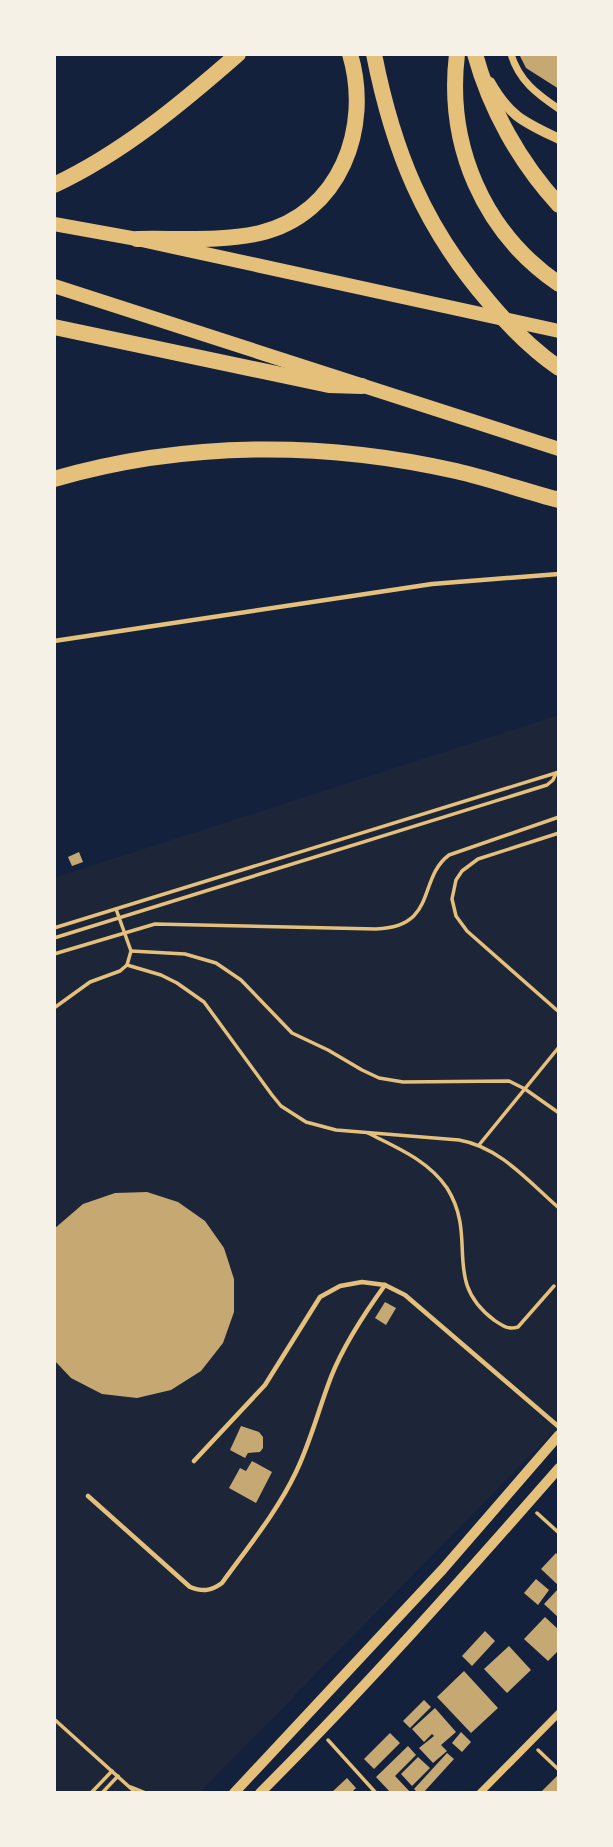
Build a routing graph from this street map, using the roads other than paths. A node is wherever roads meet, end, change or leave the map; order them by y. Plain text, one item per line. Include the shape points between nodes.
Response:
1 (238, 54) edge
2 (350, 54) edge
3 (374, 54) edge
4 (457, 54) edge
5 (477, 54) edge
6 (512, 54) edge
7 (559, 110) edge
8 (559, 139) edge
9 (54, 185) edge
10 (559, 205) edge
11 (54, 224) edge
12 (137, 239) junction
13 (559, 285) edge
14 (54, 286) edge
15 (54, 327) edge
16 (559, 331) edge
17 (559, 368) edge
18 (362, 386) junction
19 (559, 449) edge
20 (54, 479) edge
21 (559, 500) edge
22 (559, 574) edge
23 (54, 641) edge
24 (385, 1285) junction
25 (559, 1427) edge
26 (559, 1435) edge
27 (194, 1461) dead end
28 (559, 1468) edge
29 (89, 1496) dead end
30 (559, 1713) edge
31 (234, 1793) edge
32 (260, 1793) edge
33 (480, 1793) edge

1 - 9 highway via 157,121
2 - 12 highway via 359,110 354,137 345,163 311,206 289,222 237,238
3 - 17 highway via 403,164 430,221 465,274 506,321
4 - 13 highway via 455,109 469,172 499,228
5 - 8 street via 505,106 524,123
5 - 10 highway via 497,114 520,155
6 - 7 street via 523,80
11 - 12 main road
12 - 16 main road
14 - 18 main road
15 - 18 highway via 329,385
18 - 19 main road
20 - 21 highway via 160,457 284,450 354,454 457,471
22 - 23 lane via 432,584
24 - 25 lane via 405,1295
24 - 27 lane via 351,1283 320,1297 265,1385
24 - 29 lane via 343,1351 286,1492 222,1583 201,1591 190,1587
26 - 31 street via 443,1569
28 - 32 street via 321,1732
30 - 33 street

